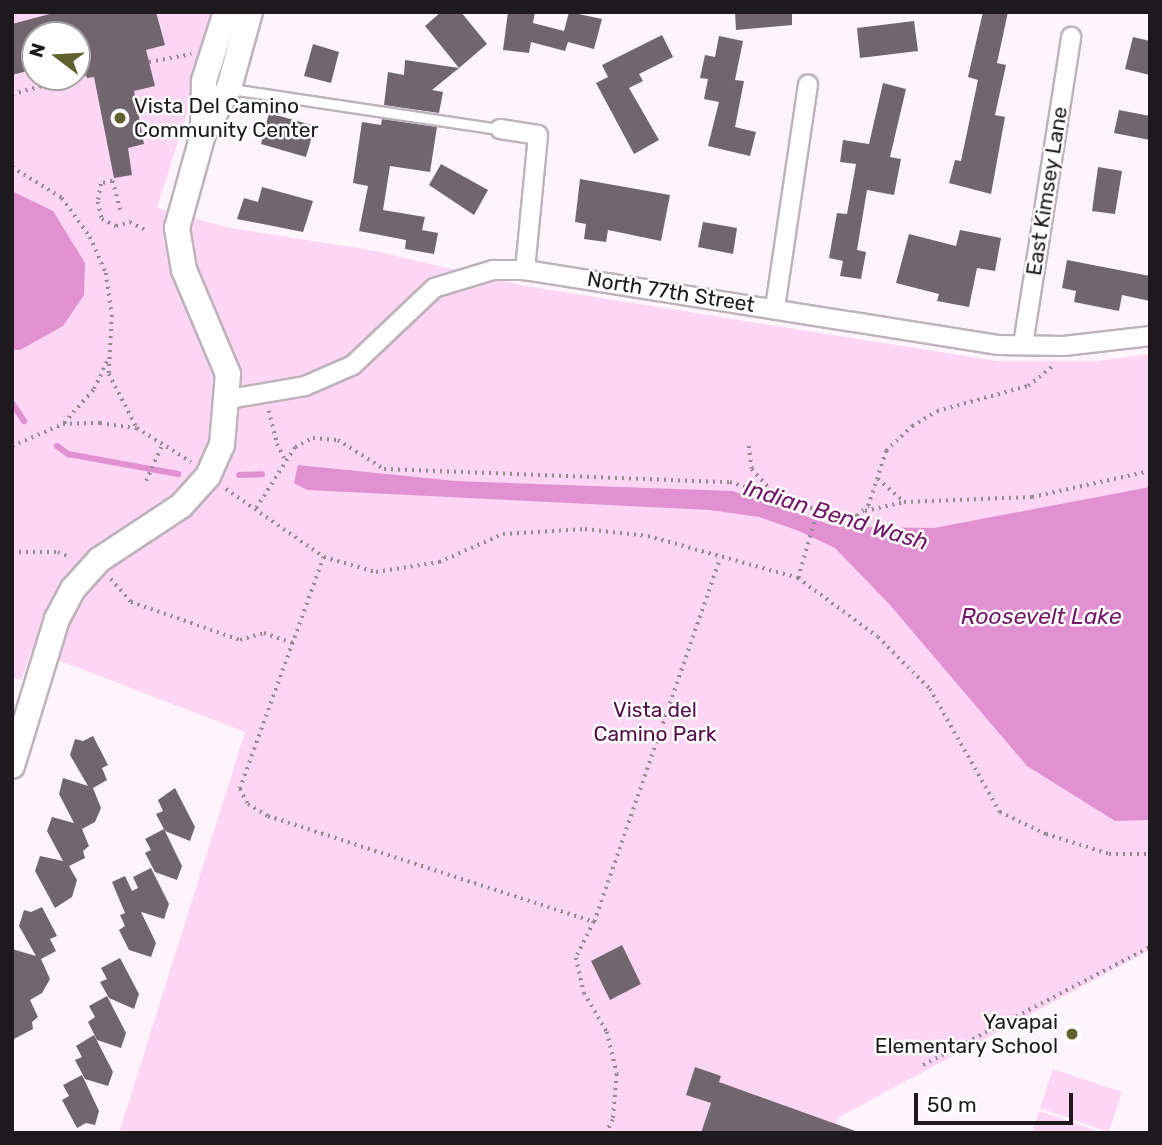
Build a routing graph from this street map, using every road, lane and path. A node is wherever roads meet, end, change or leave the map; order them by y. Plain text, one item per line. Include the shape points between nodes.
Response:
1 (226, 12) edge
2 (250, 12) edge
3 (1070, 37) dead end
4 (200, 57) dead end
5 (149, 62) dead end
6 (808, 84) dead end
7 (229, 88) junction
8 (500, 128) joint
9 (203, 134) junction
10 (12, 167) edge
11 (120, 210) dead end
12 (149, 232) dead end
13 (525, 270) junction
14 (775, 307) junction
15 (1150, 336) edge
16 (1023, 345) junction
17 (108, 355) junction
18 (1063, 365) dead end
19 (229, 399) junction
20 (269, 409) dead end
21 (63, 424) junction
22 (137, 428) junction
23 (163, 443) junction
24 (12, 446) edge
25 (748, 446) dead end
26 (286, 461) junction
27 (195, 465) dead end
28 (1150, 471) edge
29 (878, 479) junction
30 (146, 481) dead end
31 (218, 484) dead end
32 (777, 497) junction
33 (904, 502) junction
34 (256, 508) junction
35 (817, 511) junction
36 (863, 511) junction
37 (324, 557) junction
38 (720, 558) junction
39 (798, 578) junction
40 (131, 602) dead end
41 (293, 643) junction
42 (12, 766) edge
43 (1150, 853) edge
44 (594, 922) junction
45 (1150, 947) edge
46 (923, 1065) dead end
47 (606, 1133) edge

1 - 9 street via 204,81
2 - 7 street
3 - 16 street, East Kimsey Lane
4 - 5 path via 184,52
6 - 14 street
7 - 8 lane
7 - 9 street
8 - 13 street via 538,135
9 - 19 street via 181,208 178,248 194,296 221,349
10 - 17 path via 62,198 90,237 106,273 112,315
11 - 12 path via 112,181 101,184 98,202 102,219 116,226 130,222
13 - 14 street, North 77th Street
13 - 19 street, North 77th Street via 472,273 433,288 353,365 305,386
14 - 16 street, North 77th Street via 999,345
15 - 16 street, North 77th Street via 1064,346
17 - 21 path via 94,388
17 - 22 path via 109,374
18 - 29 path via 1051,367 1044,378 1028,386 937,411 912,426 886,451
19 - 42 street via 222,445 197,489 168,516 99,560 63,605
20 - 26 path via 276,444
21 - 22 path
21 - 24 path
22 - 23 path
23 - 27 path
23 - 30 path
25 - 32 path via 752,469
26 - 32 path via 295,447 313,438 338,440 384,469 730,482
26 - 34 path
28 - 33 path via 1032,497
29 - 33 path
29 - 36 path
31 - 34 path
32 - 35 path
33 - 36 path
34 - 37 path
35 - 36 path via 841,517
35 - 39 path
37 - 38 path via 376,572 439,562 503,534 585,529 648,536
37 - 41 path
38 - 39 path
38 - 44 path
39 - 43 path via 878,637 930,689 1000,812 1046,834 1109,854
40 - 41 path via 240,640 264,633
41 - 44 path via 240,789 248,804 268,816
44 - 47 path via 576,958 584,993 607,1032 617,1074 613,1120
45 - 46 path

